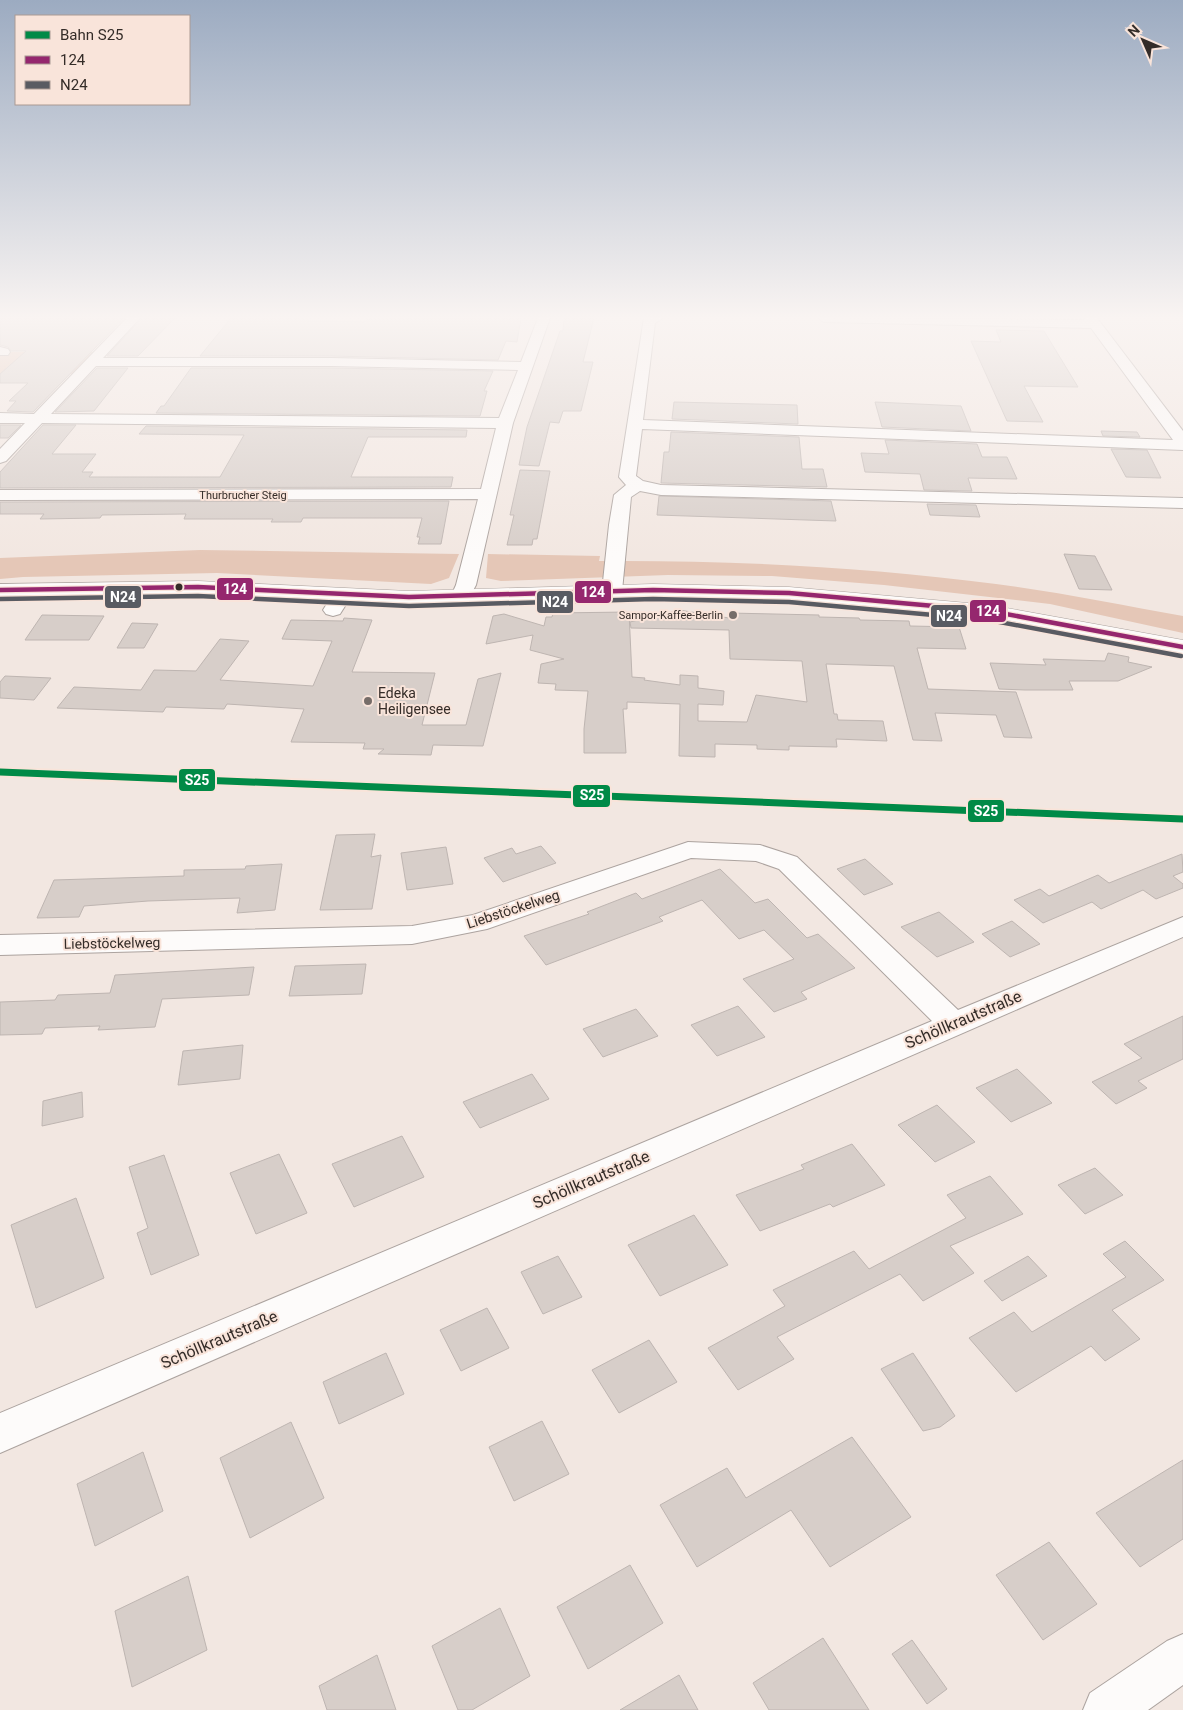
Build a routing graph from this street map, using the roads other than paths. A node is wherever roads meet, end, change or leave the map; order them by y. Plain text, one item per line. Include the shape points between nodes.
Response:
1 (56, 398) edge
2 (514, 398) edge
3 (638, 398) edge
4 (1149, 398) edge
5 (0, 418) edge
6 (35, 420) junction
7 (505, 423) junction
8 (634, 424) junction
9 (1183, 444) edge
10 (0, 458) edge
11 (638, 485) junction
12 (487, 494) junction
13 (0, 495) edge
14 (1183, 503) edge
15 (0, 590) edge
16 (612, 591) junction
17 (461, 596) junction
18 (1183, 647) edge
19 (1183, 926) edge
20 (0, 945) edge
21 (953, 1024) junction
22 (0, 1433) edge
23 (1183, 1657) edge
24 (1107, 1710) edge

1 - 6 street
2 - 7 street
3 - 8 street
4 - 9 street
5 - 6 street
6 - 7 street
6 - 10 street
7 - 12 street
8 - 9 street
8 - 11 street via 627,476
11 - 14 street via 661,490
11 - 16 street via 623,495
12 - 13 street, Thurbrucher Steig
12 - 17 street
15 - 17 main road via 198,586 252,588 338,602
16 - 17 main road
16 - 18 main road via 753,591 922,603 1014,614
19 - 21 street, Schöllkrautstraße
20 - 21 street, Liebstöckelweg via 412,935 478,922 688,850 760,853 788,863
21 - 22 street, Schöllkrautstraße
23 - 24 street

